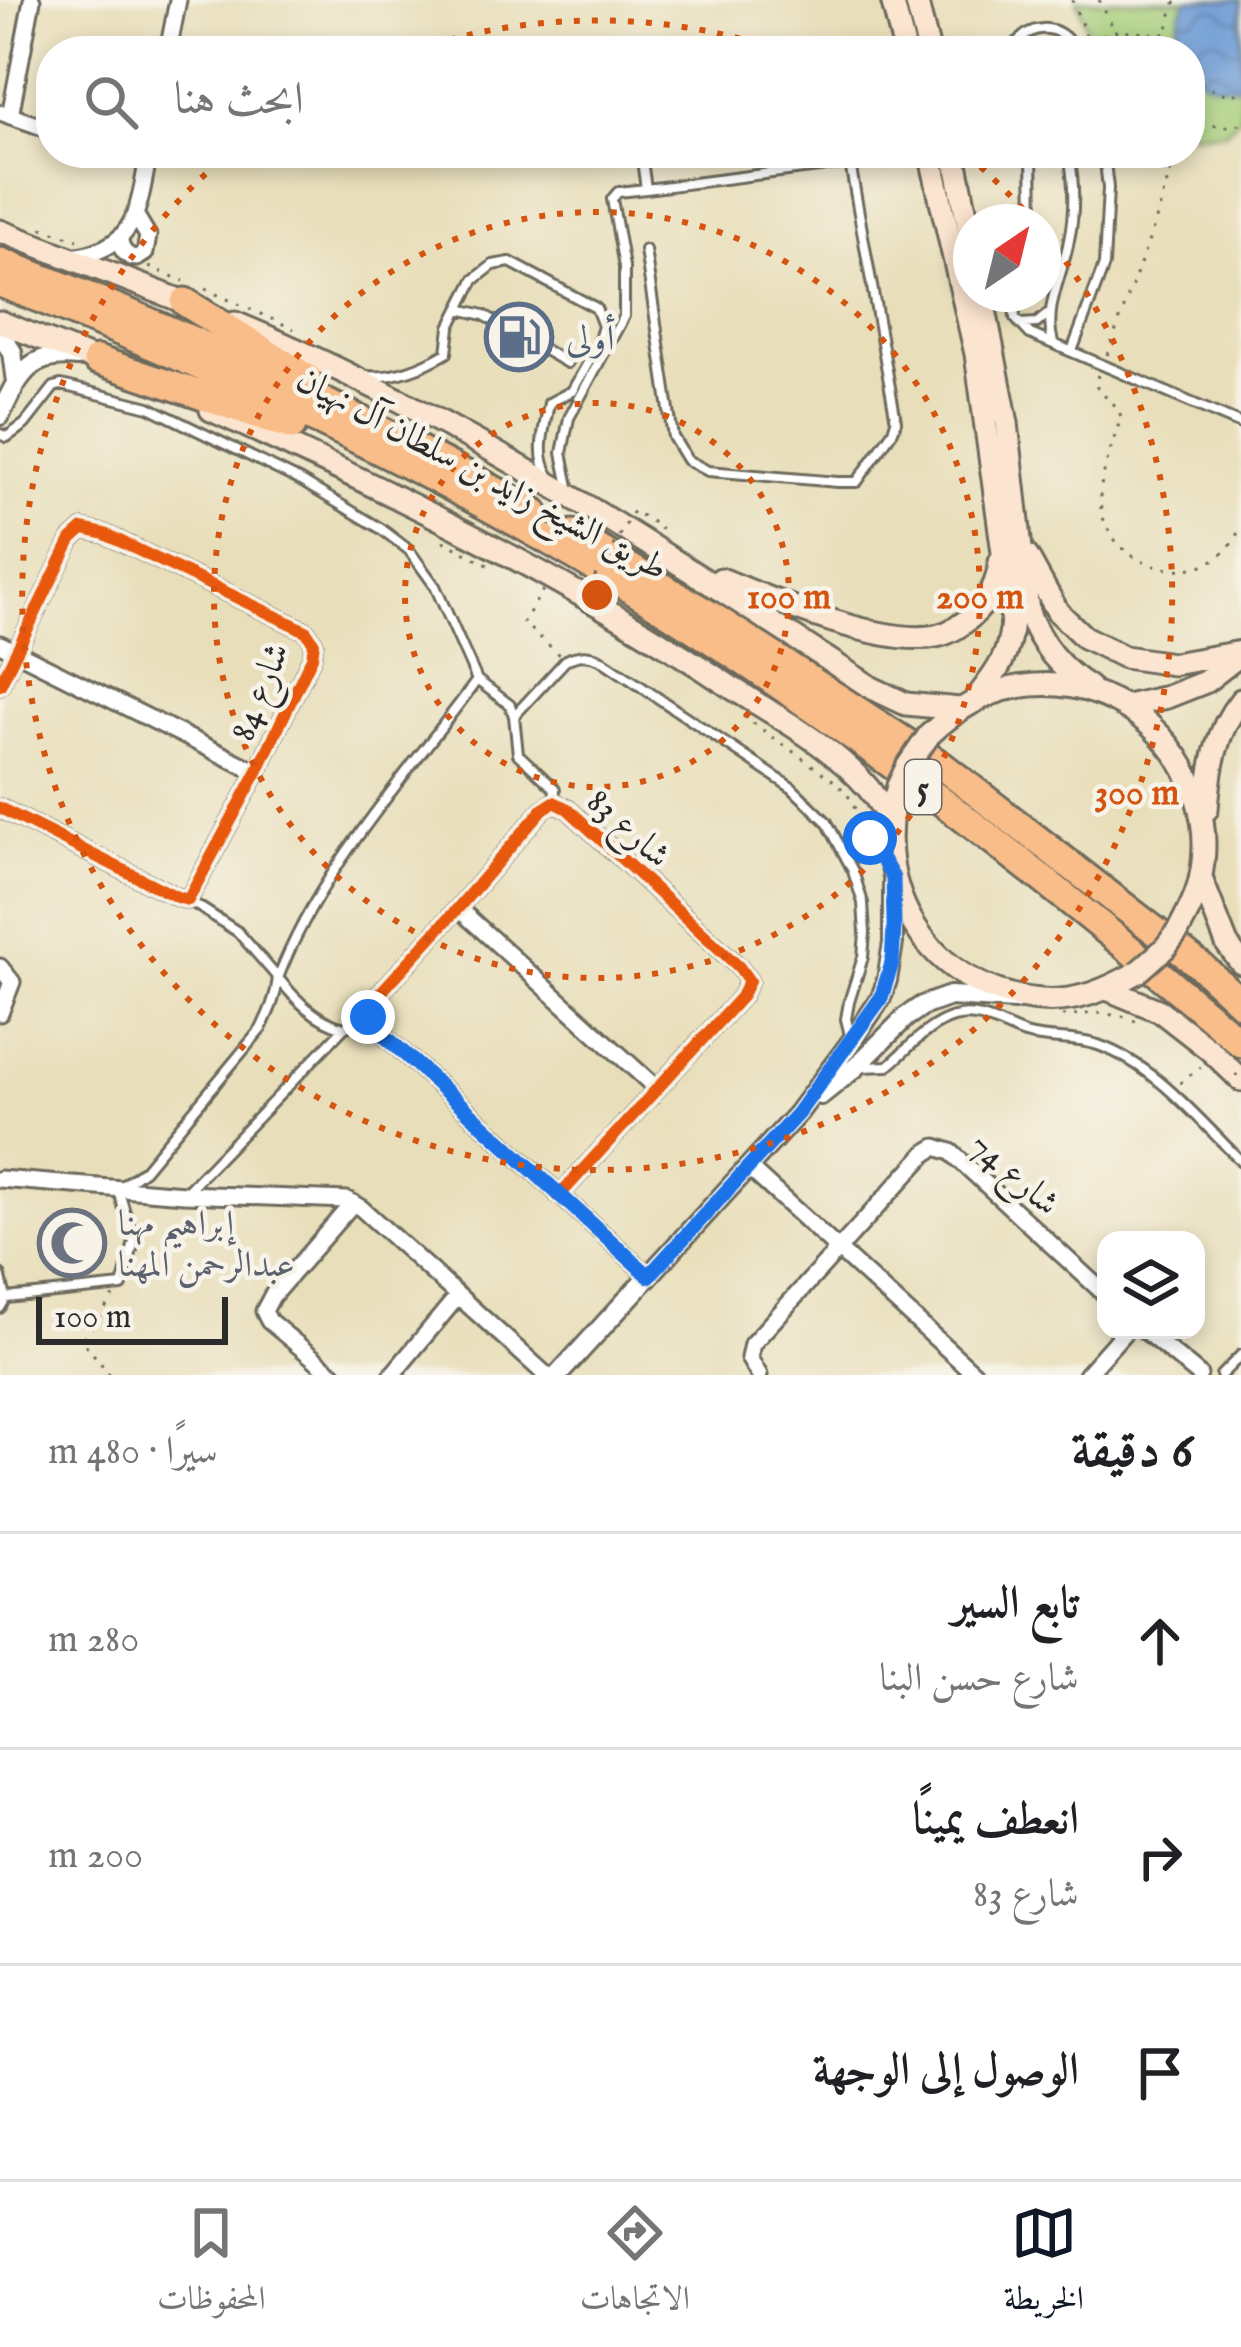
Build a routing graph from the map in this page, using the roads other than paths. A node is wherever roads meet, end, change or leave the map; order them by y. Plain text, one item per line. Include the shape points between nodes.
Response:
1 (32, 0) edge
2 (178, 0) edge
3 (892, 0) edge
4 (916, 0) edge
5 (171, 36) edge
6 (901, 36) edge
7 (925, 36) edge
8 (1023, 36) edge
9 (1064, 36) edge
10 (5, 114) edge
11 (36, 125) edge
12 (146, 168) edge
13 (643, 168) edge
14 (817, 168) edge
15 (851, 168) edge
16 (925, 168) edge
17 (929, 168) edge
18 (1032, 168) edge
19 (1071, 168) edge
20 (1106, 168) edge
21 (646, 189) junction
22 (1033, 204) edge
23 (953, 208) edge
24 (136, 216) junction
25 (0, 231) edge
26 (120, 241) junction
27 (644, 250) dead end
28 (71, 257) junction
29 (0, 262) edge
30 (1061, 267) edge
31 (0, 283) edge
32 (185, 302) junction
33 (459, 309) junction
34 (986, 312) edge
35 (1013, 312) edge
36 (1049, 312) joint
37 (0, 322) edge
38 (1018, 324) junction
39 (0, 334) edge
40 (1054, 344) junction
41 (1072, 350) junction
42 (98, 359) junction
43 (567, 362) dead end
44 (343, 372) junction
45 (16, 382) junction
46 (0, 416) edge
47 (1241, 424) edge
48 (0, 434) edge
49 (443, 461) junction
50 (410, 466) junction
51 (570, 498) junction
52 (656, 537) junction
53 (1010, 537) junction
54 (0, 644) edge
55 (16, 652) junction
56 (1241, 653) edge
57 (477, 680) junction
58 (0, 685) edge
59 (1100, 694) junction
60 (1241, 700) edge
61 (968, 705) junction
62 (1126, 706) junction
63 (514, 716) junction
64 (257, 772) junction
65 (554, 802) junction
66 (0, 808) edge
67 (890, 820) junction
68 (1204, 833) junction
69 (893, 878) junction
70 (1201, 878) junction
71 (188, 900) junction
72 (458, 908) junction
73 (1241, 963) edge
74 (0, 967) edge
75 (278, 978) junction
76 (1107, 989) junction
77 (1042, 1000) junction
78 (1241, 1003) edge
79 (0, 1013) edge
80 (368, 1017) junction
81 (344, 1028) junction
82 (851, 1042) junction
83 (1241, 1043) edge
84 (856, 1066) junction
85 (1232, 1083) edge
86 (656, 1088) junction
87 (798, 1113) junction
88 (1241, 1161) edge
89 (748, 1167) junction
90 (0, 1179) edge
91 (118, 1189) junction
92 (184, 1194) junction
93 (560, 1196) junction
94 (353, 1203) junction
95 (837, 1248) junction
96 (0, 1274) edge
97 (649, 1276) junction
98 (1097, 1286) edge
99 (6, 1298) junction
100 (457, 1298) junction
101 (0, 1308) edge
102 (1118, 1339) edge
103 (1155, 1339) edge
104 (1241, 1355) edge
105 (334, 1375) edge
106 (392, 1375) edge
107 (545, 1375) edge
108 (559, 1375) edge
109 (759, 1375) edge
110 (976, 1375) edge
111 (1086, 1375) edge
112 (1199, 1375) edge
113 (1221, 1375) edge

1 - 10 street
2 - 5 street
3 - 6 main road
4 - 7 main road
8 - 9 lane via 1042,29
10 - 11 street
12 - 24 street
13 - 21 lane
14 - 21 lane
15 - 27 lane via 896,421 857,482 716,472 686,460 673,437
16 - 53 main road via 976,354
17 - 23 main road
18 - 22 lane
19 - 30 lane via 1071,229
20 - 41 lane via 1104,265
21 - 51 lane via 612,199 624,316 564,434
24 - 26 street
24 - 26 street via 148,236 145,253 128,256
25 - 28 main road
26 - 28 street
28 - 32 main road
29 - 49 highway, طريق الشيخ زايد بن سلطان آل نهيان / 5
31 - 50 highway, طريق الشيخ زايد بن سلطان آل نهيان / 5 via 237,382
32 - 44 main road
32 - 49 highway
33 - 43 lane
33 - 44 lane via 439,358 381,376
33 - 51 lane via 474,280 510,262 596,308 603,326 597,347 572,391 549,403 541,445 544,470
34 - 53 main road via 1007,422
35 - 38 lane
36 - 38 lane
36 - 40 lane
37 - 42 main road
38 - 40 lane
39 - 45 street
40 - 41 lane
41 - 47 lane
42 - 45 street via 50,356
42 - 50 highway
42 - 67 main road via 396,499 619,616 818,744 868,788
44 - 51 main road
45 - 46 street
48 - 57 lane via 14,434 62,385 149,407 299,480 409,550 436,586
49 - 78 highway, طريق الشيخ زايد بن سلطان آل نهيان / 5 via 710,615 941,765
50 - 83 highway, طريق الشيخ زايد بن سلطان آل نهيان / 5 via 659,606 879,754
51 - 52 main road
52 - 53 main road via 723,580 855,628 936,637 979,609
52 - 61 main road via 872,688 906,704
53 - 56 main road via 1058,612 1084,637 1124,657 1173,664
53 - 59 main road via 1036,633
53 - 61 main road via 1010,645
54 - 55 street, شارع 84
55 - 58 street, شارع 84
55 - 64 street, شارع 84
55 - 64 street, شارع 84 via 70,540 83,529 307,631 312,657
56 - 62 main road via 1204,682
57 - 63 lane
57 - 75 lane via 371,817 303,920
59 - 61 main road via 1058,684 1016,687
59 - 62 main road
60 - 68 main road via 1211,760
61 - 67 main road, bridge via 929,735 907,767
62 - 68 main road via 1181,760
63 - 65 lane via 518,754 555,789
63 - 82 lane via 566,660 601,658 792,788 827,822 862,903 866,933 847,1018
64 - 71 street, شارع 84
65 - 72 street, شارع 83
65 - 86 street, شارع 83 via 749,982
66 - 71 street
67 - 69 main road
68 - 70 main road
69 - 77 main road via 913,926 947,964 992,990
69 - 82 street via 892,963 881,998
70 - 73 main road
70 - 76 main road, bridge via 1165,948
71 - 75 lane via 238,932
72 - 80 street, شارع 83 via 373,1000
72 - 86 street
74 - 79 street via 12,982
75 - 81 lane via 326,1023
75 - 91 lane via 261,1029 144,1170
76 - 77 main road
76 - 85 main road via 1160,1011 1210,1050
77 - 84 street via 937,999
80 - 81 lane
80 - 93 street
81 - 92 lane
82 - 87 street
84 - 87 street
84 - 88 lane via 888,1066 927,1029 956,1016 991,1018 1026,1034 1125,1055
86 - 93 street, شارع 83
87 - 89 street
89 - 95 street
89 - 97 street
90 - 91 street
91 - 92 street
91 - 99 lane via 134,1242 122,1286
92 - 94 street
93 - 97 street
94 - 100 street
94 - 105 street via 265,1311
95 - 98 street, شارع 74 via 936,1148 951,1152
95 - 109 street, شارع 74 via 752,1344 748,1358
95 - 110 street
96 - 99 lane
97 - 108 street
99 - 101 lane
100 - 106 street
100 - 107 street
102 - 111 street
103 - 112 street
104 - 113 lane

